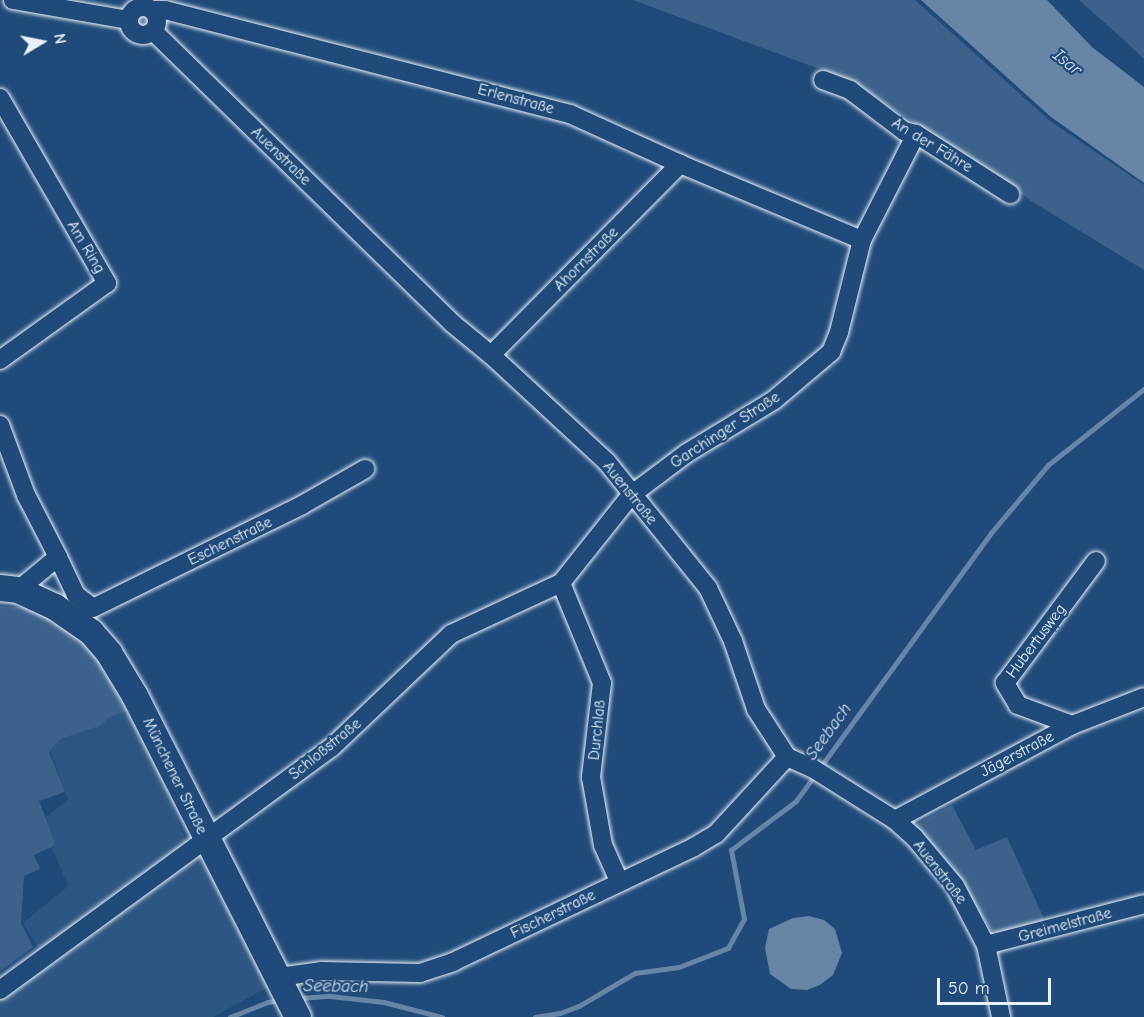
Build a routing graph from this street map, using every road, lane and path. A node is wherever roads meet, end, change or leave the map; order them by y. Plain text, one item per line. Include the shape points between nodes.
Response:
1 (13, 0) edge
2 (147, 6) edge
3 (129, 20) junction
4 (153, 31) junction
5 (823, 80) dead end
6 (0, 98) edge
7 (916, 134) junction
8 (680, 164) junction
9 (1010, 194) dead end
10 (862, 240) junction
11 (491, 355) junction
12 (0, 360) edge
13 (0, 425) edge
14 (365, 469) dead end
15 (631, 495) junction
16 (58, 557) junction
17 (1096, 561) dead end
18 (561, 584) junction
19 (9, 589) edge
20 (92, 620) junction
21 (1144, 697) edge
22 (1072, 725) junction
23 (787, 757) junction
24 (895, 820) junction
25 (206, 838) junction
26 (619, 881) junction
27 (1144, 904) edge
28 (986, 945) junction
29 (0, 990) edge
30 (289, 998) edge
31 (1000, 1017) edge

1 - 3 street
2 - 3 street via 135,9
2 - 4 street via 157,18
2 - 8 street, Erlenstraße via 570,114
3 - 4 street via 131,29 139,35
4 - 11 street, Auenstraße via 452,322
5 - 7 street, An der Fähre via 850,90 904,131
6 - 12 street, Am Ring via 107,283
7 - 9 street, An der Fähre
7 - 10 street, Garchinger Straße
8 - 10 street, Erlenstraße
8 - 11 street, Ahornstraße
10 - 15 street, Garchinger Straße via 831,352 774,400 687,453
11 - 15 street, Auenstraße via 606,461
13 - 16 street via 26,495
14 - 20 street, Eschenstraße
15 - 18 street, Schloßstraße
15 - 23 street, Auenstraße via 708,588 733,641 756,709
16 - 19 street
16 - 20 street
17 - 22 street, Hubertusweg via 1005,683 1018,705
18 - 25 street, Schloßstraße via 451,634 332,747
18 - 26 street, Durchlaß via 602,683 591,777 603,845
19 - 20 main road, Münchener Straße
20 - 25 main road, Münchener Straße
21 - 22 street, Jägerstraße
22 - 24 street, Jägerstraße
23 - 24 street, Auenstraße via 818,771
23 - 26 street, Fischerstraße via 716,834
24 - 28 street, Auenstraße via 955,886
25 - 29 street, Schloßstraße
25 - 30 main road, Münchener Straße
26 - 30 street, Fischerstraße via 453,962 420,973 321,971
27 - 28 street, Greimelstraße
28 - 31 street, Auenstraße

